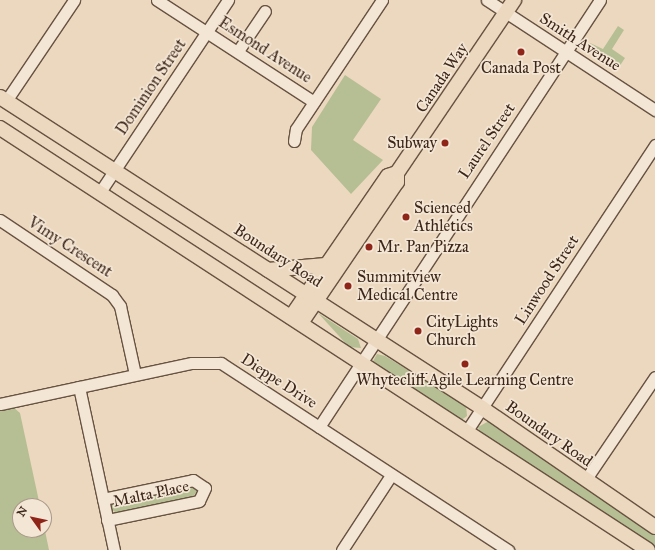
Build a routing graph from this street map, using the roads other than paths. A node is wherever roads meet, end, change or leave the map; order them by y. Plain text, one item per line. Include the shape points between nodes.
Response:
1 (74, 0) edge
2 (158, 0) edge
3 (228, 0) edge
4 (382, 0) edge
5 (487, 0) edge
6 (514, 0) edge
7 (600, 0) edge
8 (265, 11) dead end
9 (506, 12) junction
10 (207, 32) junction
11 (238, 51) junction
12 (566, 52) junction
13 (3, 99) edge
14 (314, 102) junction
15 (655, 110) edge
16 (0, 128) edge
17 (294, 141) dead end
18 (655, 145) edge
19 (114, 170) junction
20 (397, 173) junction
21 (100, 192) junction
22 (0, 220) edge
23 (326, 265) junction
24 (268, 270) junction
25 (311, 298) junction
26 (296, 320) junction
27 (375, 339) junction
28 (361, 363) junction
29 (135, 374) junction
30 (655, 377) edge
31 (79, 387) junction
32 (0, 404) edge
33 (482, 408) junction
34 (319, 427) junction
35 (466, 432) junction
36 (392, 475) junction
37 (586, 480) junction
38 (103, 499) junction
39 (107, 520) junction
40 (655, 527) edge
41 (114, 550) edge
42 (342, 550) edge
43 (508, 550) edge
44 (648, 550) edge

1 - 13 street
2 - 10 street, Esmond Avenue
3 - 10 street, Dominion Street
4 - 14 street
5 - 9 street, Smith Avenue
6 - 9 main road, Canada Way
7 - 12 street, Laurel Street
8 - 11 street
9 - 12 street, Smith Avenue
9 - 20 main road, Canada Way
10 - 11 street, Esmond Avenue
10 - 19 street, Dominion Street
11 - 14 street, Esmond Avenue
12 - 15 street, Smith Avenue
12 - 27 street, Laurel Street
13 - 19 main road, Boundary Road
14 - 17 street via 296,129
16 - 21 main road
18 - 33 street, Linwood Street
19 - 21 street, Dominion Street
19 - 24 main road, Boundary Road
20 - 23 main road, Canada Way via 388,176
20 - 25 main road, Canada Way via 397,182
21 - 26 main road
22 - 29 street, Vimy Crescent via 112,295 120,306
23 - 24 main road
23 - 25 main road, Canada Way
24 - 25 main road, Boundary Road
25 - 26 main road, Canada Way
25 - 27 main road, Boundary Road
26 - 28 main road
27 - 28 street, Laurel Street
27 - 33 main road, Boundary Road
28 - 34 street, Laurel Street
28 - 35 main road
29 - 31 street, Dieppe Drive
29 - 34 street, Dieppe Drive via 206,361 221,364
30 - 37 street
31 - 32 street, Dieppe Drive
31 - 38 street
33 - 35 street, Linwood Street
33 - 37 main road, Boundary Road
34 - 36 street, Dieppe Drive
35 - 44 main road
36 - 42 street
36 - 43 street, Dieppe Drive
37 - 40 main road, Boundary Road
38 - 39 street
38 - 39 street, Malta Place via 193,480 205,488 199,501
39 - 41 street

